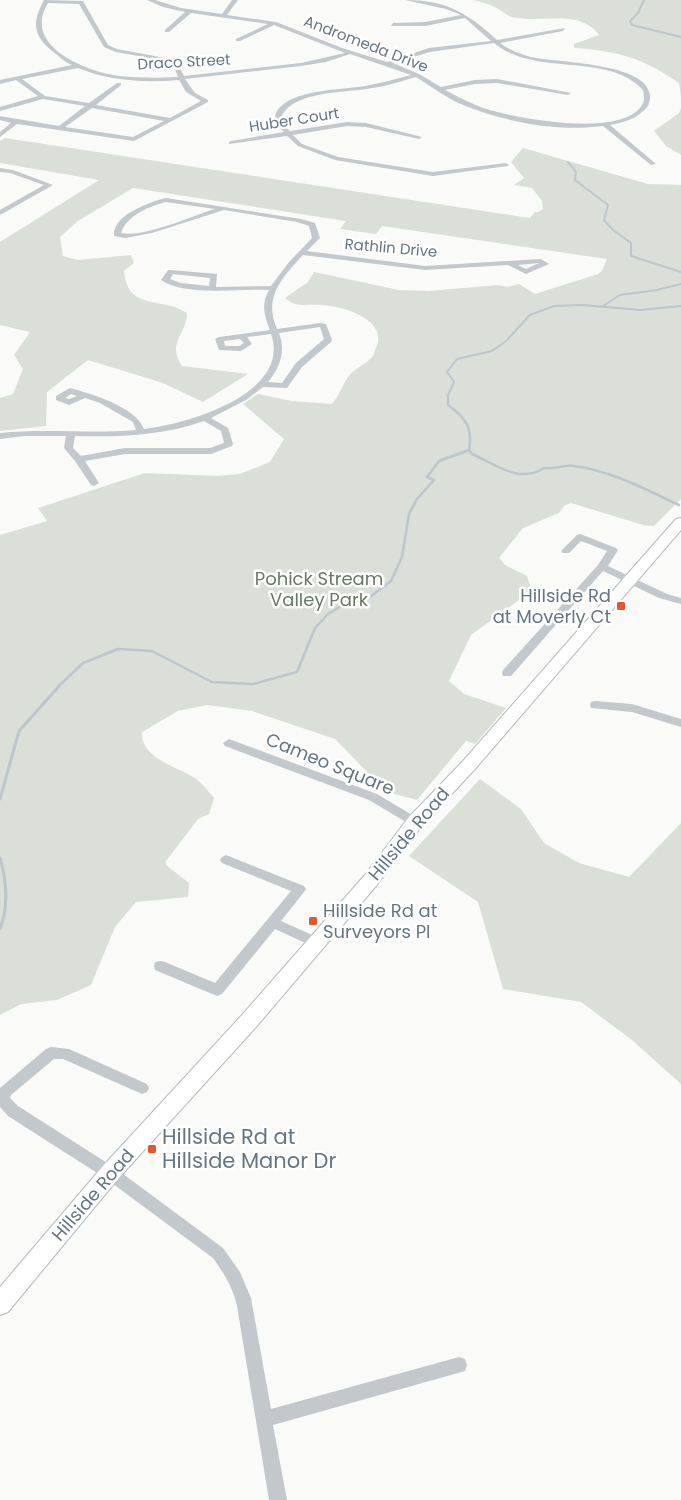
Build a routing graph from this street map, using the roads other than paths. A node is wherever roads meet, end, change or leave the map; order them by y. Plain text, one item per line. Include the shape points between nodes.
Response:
1 (46, 0) edge
2 (150, 0) edge
3 (235, 0) edge
4 (408, 0) edge
5 (190, 11) junction
6 (225, 14) junction
7 (467, 16) junction
8 (274, 23) junction
9 (393, 25) dead end
10 (563, 29) dead end
11 (167, 31) dead end
12 (238, 40) dead end
13 (494, 41) junction
14 (349, 52) junction
15 (388, 63) junction
16 (77, 66) junction
17 (417, 75) junction
18 (182, 77) junction
19 (18, 78) junction
20 (1, 79) edge
21 (119, 84) dead end
22 (441, 89) junction
23 (568, 93) dead end
24 (43, 97) junction
25 (89, 106) junction
26 (0, 109) edge
27 (0, 118) edge
28 (172, 120) junction
29 (16, 122) junction
30 (604, 123) junction
31 (59, 129) junction
32 (286, 133) junction
33 (0, 135) edge
34 (419, 136) dead end
35 (231, 143) dead end
36 (653, 164) dead end
37 (506, 165) dead end
38 (0, 170) edge
39 (224, 208) junction
40 (0, 213) edge
41 (301, 253) junction
42 (509, 262) dead end
43 (272, 288) junction
44 (212, 289) junction
45 (275, 330) junction
46 (242, 336) dead end
47 (263, 384) junction
48 (84, 396) dead end
49 (205, 418) junction
50 (71, 432) junction
51 (141, 433) junction
52 (0, 436) edge
53 (79, 459) junction
54 (94, 483) dead end
55 (681, 522) edge
56 (566, 551) dead end
57 (602, 568) junction
58 (630, 581) junction
59 (681, 601) edge
60 (507, 673) dead end
61 (595, 705) dead end
62 (681, 723) edge
63 (229, 743) dead end
64 (415, 822) junction
65 (226, 860) dead end
66 (274, 923) junction
67 (316, 943) junction
68 (160, 966) dead end
69 (142, 1088) dead end
70 (110, 1173) junction
71 (0, 1304) edge
72 (459, 1365) dead end
73 (264, 1419) junction
74 (278, 1500) edge

1 - 16 street, Draco Street via 38,17 40,34 55,52
1 - 18 street via 82,2 106,46 174,61
2 - 5 street, Andromeda Drive
3 - 6 street
4 - 7 street, Andromeda Drive via 442,6
5 - 6 street, Andromeda Drive
5 - 11 street
6 - 8 street, Andromeda Drive
7 - 9 street via 425,24
7 - 13 street, Andromeda Drive
8 - 12 street
8 - 14 street, Andromeda Drive
10 - 13 street
13 - 15 street via 428,50
13 - 30 street, Andromeda Drive via 523,57 599,67 641,84 648,94 645,106 631,116
14 - 15 street, Andromeda Drive
14 - 18 street, Draco Street via 312,63
15 - 17 street, Andromeda Drive
16 - 18 street, Draco Street via 120,77
16 - 19 street
17 - 22 street, Andromeda Drive
17 - 32 street via 294,100 277,115 277,122
18 - 28 street via 187,92 206,100
19 - 20 street
19 - 24 street
21 - 25 street
22 - 23 street via 497,81
22 - 30 street, Andromeda Drive via 465,103 500,114 557,124
24 - 25 street
24 - 26 street
25 - 28 street
25 - 31 street
27 - 29 street
28 - 31 street via 134,140
29 - 31 street
29 - 33 street
30 - 36 street
32 - 34 street, Huber Court via 358,124
32 - 35 street, Huber Court
32 - 37 street via 300,145 328,156 428,174
38 - 40 street via 50,185
39 - 39 street via 141,235 124,237 117,234 125,220 158,200
39 - 41 street via 312,225 316,238
41 - 42 street, Rathlin Drive via 425,268
41 - 43 street
43 - 44 street
43 - 45 street via 267,310
44 - 44 street via 214,276 171,272 165,280
45 - 46 street
45 - 47 street via 278,355 274,370
45 - 47 street via 322,325 328,340 299,365 284,386
47 - 49 street via 230,407
48 - 51 street via 124,412 137,421
49 - 51 street
49 - 53 street via 225,430 229,444 211,451 125,451
50 - 51 street
50 - 52 street
50 - 53 street via 68,448
53 - 54 street
55 - 58 street, Hillside Road
56 - 57 street via 580,537 614,550
57 - 58 street
57 - 60 street
58 - 59 street
58 - 64 street, Hillside Road
61 - 62 street via 632,708
63 - 64 street, Cameo Square via 373,797
64 - 67 street, Hillside Road
65 - 66 street via 300,889
66 - 67 street
66 - 68 street via 217,990
67 - 70 street, Hillside Road via 206,1070
69 - 70 street via 64,1053 51,1053 5,1092 3,1100 13,1111
70 - 71 street, Hillside Road
70 - 73 street via 218,1253 230,1267 245,1306
72 - 73 street
73 - 74 street

